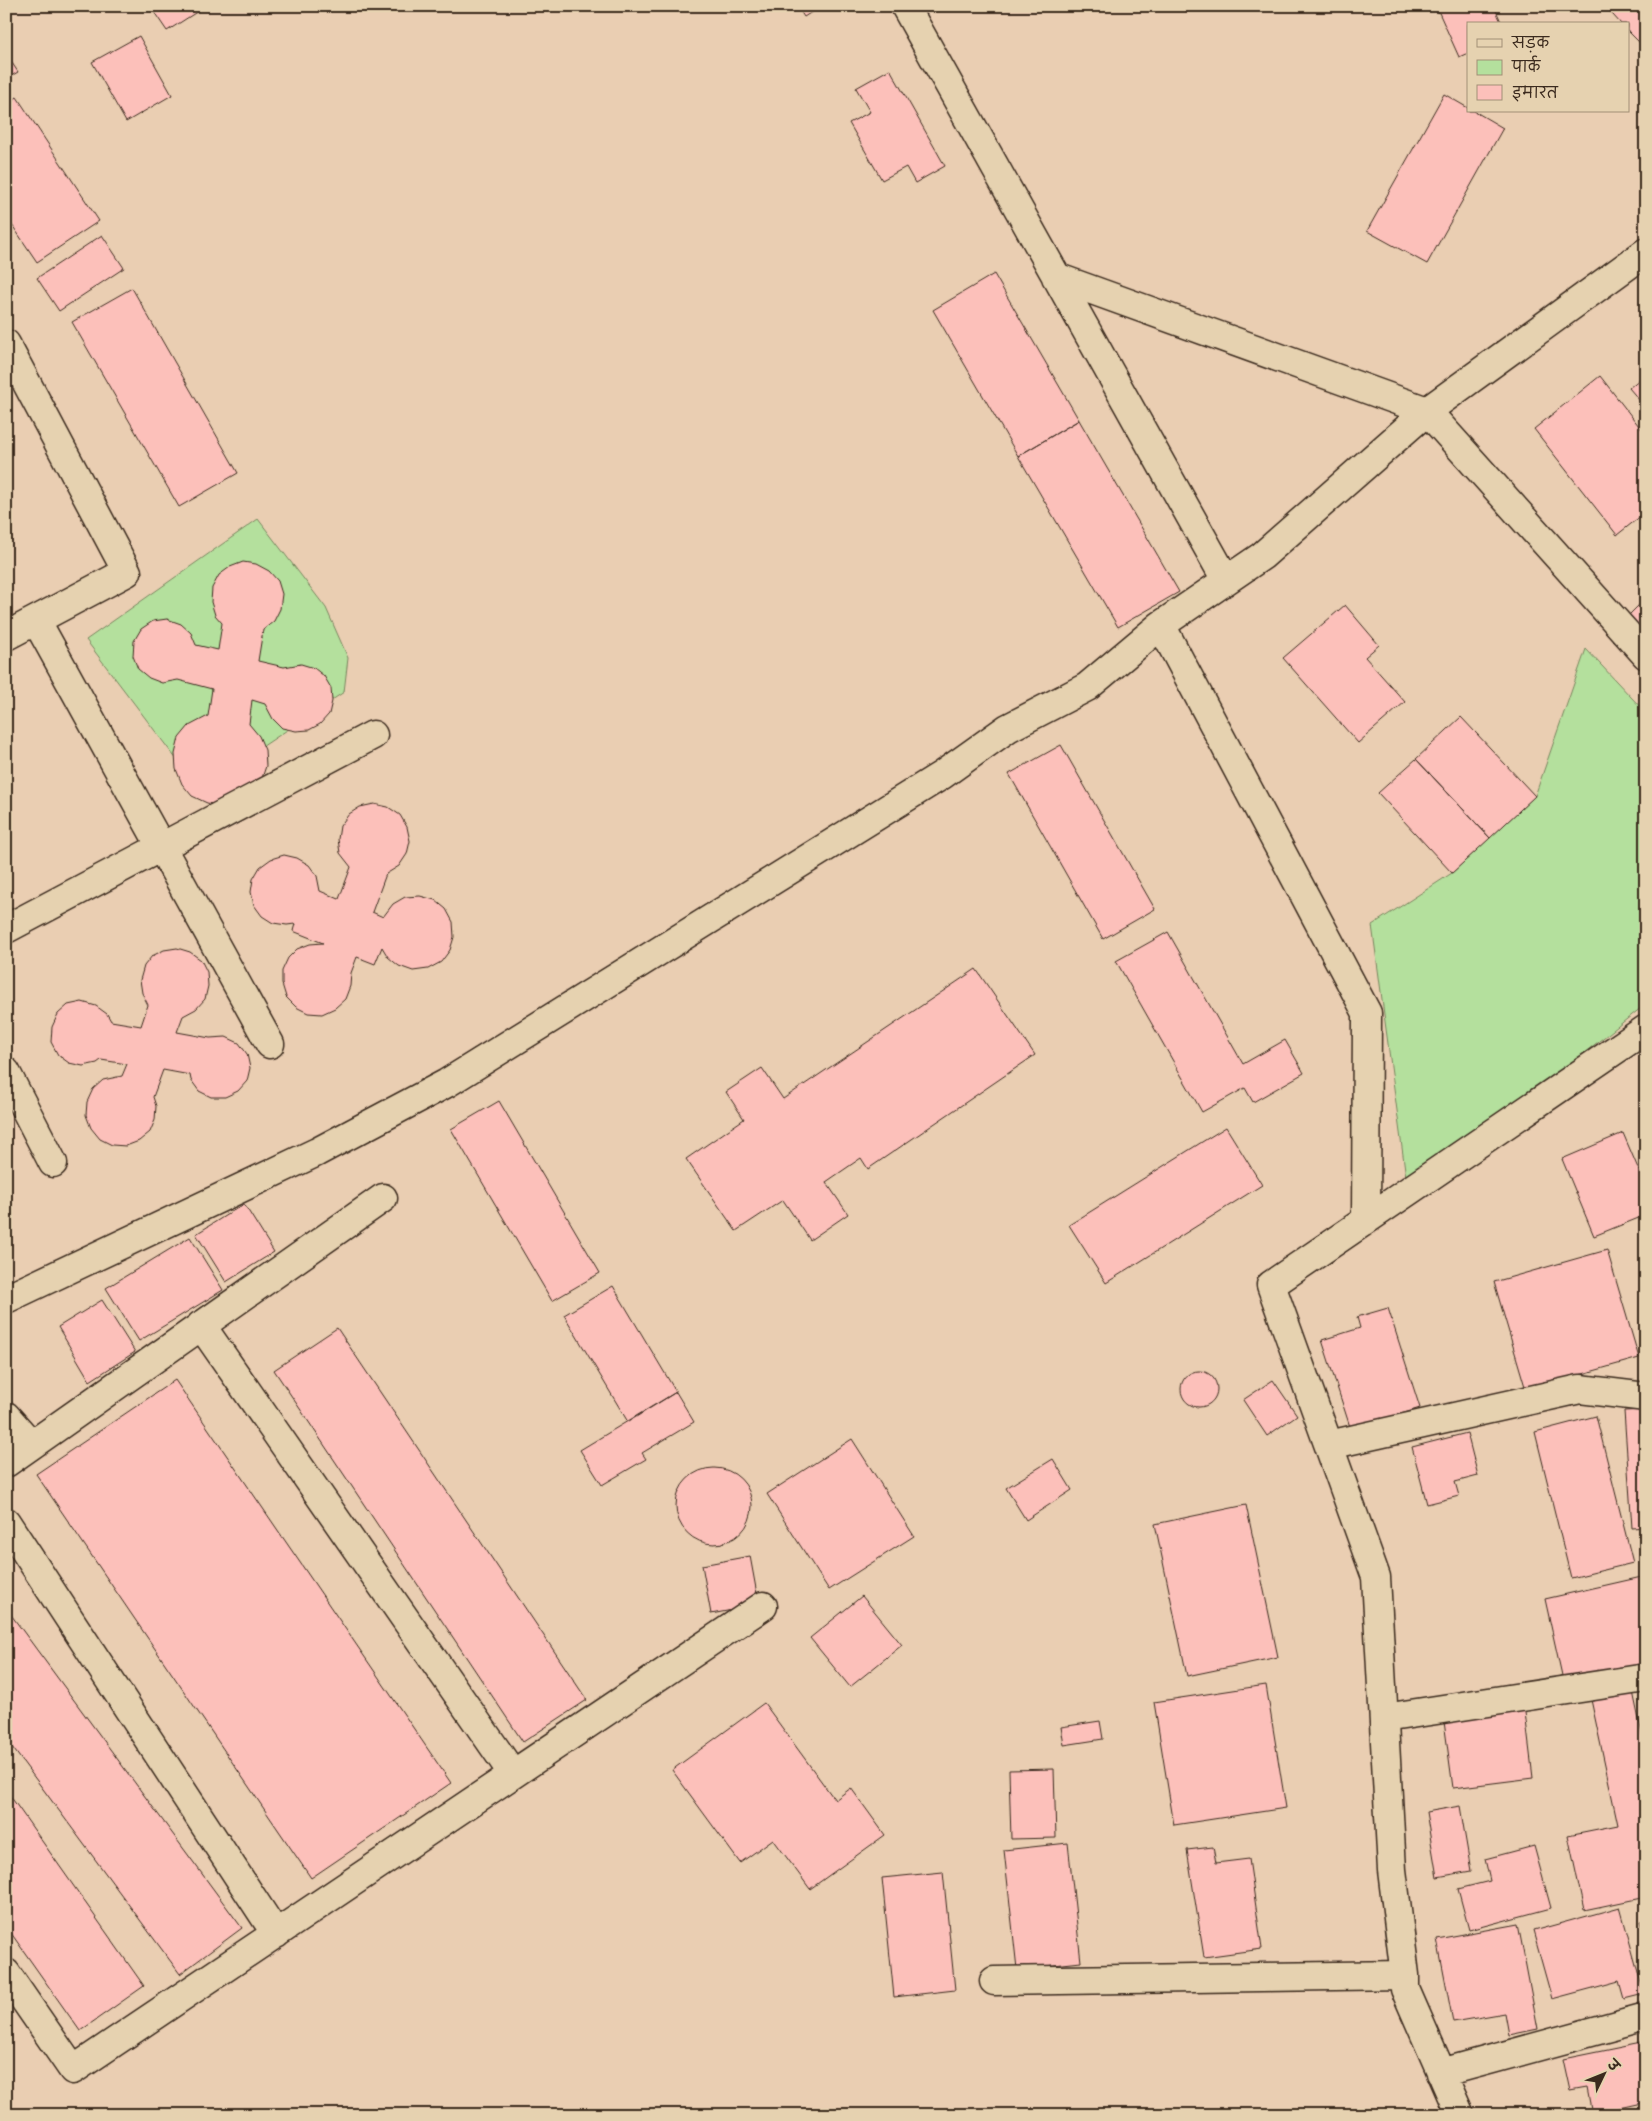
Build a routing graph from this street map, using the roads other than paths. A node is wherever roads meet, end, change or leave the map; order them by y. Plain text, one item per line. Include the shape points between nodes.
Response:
1 (905, 6) edge
2 (1646, 252) edge
3 (1056, 277) junction
4 (6, 344) edge
5 (1427, 411) junction
6 (1226, 580) junction
7 (36, 620) junction
8 (1161, 625) junction
9 (6, 636) edge
10 (1646, 654) edge
11 (373, 735) dead end
12 (161, 847) junction
13 (6, 929) edge
14 (1646, 1029) edge
15 (270, 1044) dead end
16 (6, 1072) edge
17 (53, 1163) dead end
18 (383, 1198) dead end
19 (1366, 1220) junction
20 (6, 1299) edge
21 (201, 1325) junction
22 (1646, 1397) edge
23 (6, 1416) edge
24 (31, 1444) junction
25 (1329, 1445) junction
26 (6, 1463) edge
27 (6, 1522) edge
28 (764, 1606) dead end
29 (1646, 1678) edge
30 (1384, 1718) junction
31 (512, 1774) junction
32 (276, 1934) junction
33 (6, 1973) edge
34 (1405, 1974) junction
35 (994, 1981) dead end
36 (1646, 2017) edge
37 (1441, 2073) junction
38 (1460, 2115) edge

1 - 3 street
2 - 5 street
3 - 5 street
3 - 6 street
4 - 7 street via 127,572
5 - 6 street via 1262,556
5 - 10 street
6 - 8 street
7 - 9 street
7 - 12 street
8 - 19 street via 1367,1013
8 - 20 street via 1087,687 1008,728 942,775 447,1084 317,1152
11 - 12 street
12 - 13 street
12 - 15 street
14 - 19 street
16 - 17 street
18 - 21 street
19 - 25 street via 1271,1285
21 - 24 street
21 - 31 street
22 - 25 street via 1580,1389
23 - 24 street
24 - 26 street
25 - 30 street via 1376,1577
27 - 32 street
28 - 31 street
29 - 30 street
30 - 34 street via 1392,1870
31 - 32 street
32 - 33 street via 73,2070
34 - 35 street
34 - 37 street via 1404,1989
36 - 37 street
37 - 38 street

